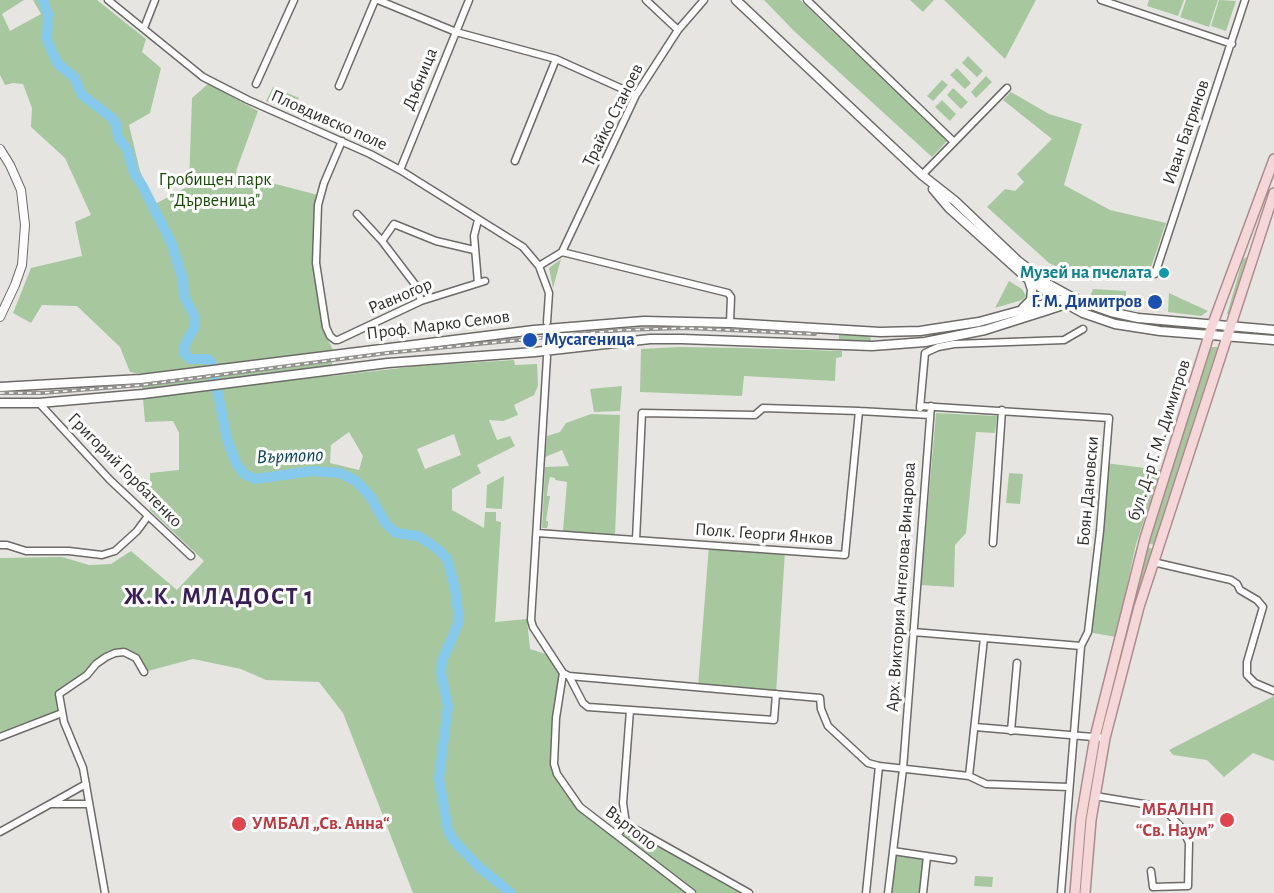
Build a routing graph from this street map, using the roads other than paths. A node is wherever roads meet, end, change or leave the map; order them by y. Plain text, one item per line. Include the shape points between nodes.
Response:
1 (108, 0) edge
2 (155, 0) edge
3 (294, 0) edge
4 (377, 0) edge
5 (470, 0) edge
6 (645, 0) edge
7 (704, 0) edge
8 (736, 0) edge
9 (807, 0) edge
10 (1101, 0) edge
11 (1245, 0) edge
12 (144, 28) junction
13 (678, 30) junction
14 (456, 32) junction
15 (1232, 44) junction
16 (556, 59) junction
17 (255, 84) dead end
18 (339, 86) dead end
19 (1006, 88) dead end
20 (636, 95) junction
21 (342, 141) junction
22 (954, 142) junction
23 (1, 152) edge
24 (1274, 159) edge
25 (514, 161) dead end
26 (400, 170) junction
27 (922, 175) junction
28 (1274, 193) edge
29 (357, 214) dead end
30 (478, 220) junction
31 (382, 241) junction
32 (474, 250) junction
33 (562, 252) junction
34 (539, 266) junction
35 (1155, 274) dead end
36 (1029, 279) junction
37 (485, 280) dead end
38 (478, 283) junction
39 (1067, 300) junction
40 (421, 301) junction
41 (1020, 311) junction
42 (0, 317) edge
43 (547, 322) tunnel mouth
44 (730, 323) junction
45 (1230, 327) junction
46 (1083, 329) dead end
47 (1274, 330) edge
48 (1210, 331) junction
49 (880, 332) junction
50 (1227, 336) junction
51 (1274, 340) edge
52 (880, 346) junction
53 (547, 357) tunnel mouth
54 (0, 387) edge
55 (0, 403) edge
56 (39, 403) junction
57 (920, 406) junction
58 (931, 406) junction
59 (1002, 410) junction
60 (859, 411) junction
61 (919, 414) junction
62 (930, 415) junction
63 (148, 516) junction
64 (537, 533) junction
65 (636, 540) junction
66 (993, 543) dead end
67 (0, 545) edge
68 (191, 556) dead end
69 (1153, 562) junction
70 (913, 632) junction
71 (984, 638) junction
72 (1081, 646) junction
73 (1017, 663) dead end
74 (144, 672) dead end
75 (566, 674) junction
76 (1274, 691) edge
77 (776, 694) junction
78 (630, 710) junction
79 (62, 713) junction
80 (975, 727) junction
81 (1011, 731) junction
82 (1075, 736) junction
83 (0, 737) edge
84 (1100, 737) junction
85 (879, 766) junction
86 (903, 769) junction
87 (969, 776) junction
88 (86, 784) junction
89 (1069, 788) junction
90 (1095, 796) junction
91 (51, 804) junction
92 (89, 804) junction
93 (626, 824) junction
94 (0, 832) edge
95 (617, 835) junction
96 (893, 851) junction
97 (927, 856) junction
98 (953, 860) dead end
99 (1150, 871) dead end
100 (105, 893) edge
101 (692, 893) edge
102 (749, 893) edge
103 (866, 893) edge
104 (888, 893) edge
105 (923, 893) edge
106 (1061, 893) edge
107 (1075, 893) edge
108 (1085, 893) edge

1 - 12 street, Пловдивско поле
2 - 12 street
3 - 17 street
4 - 14 street
4 - 18 street
5 - 14 street, Дъбница
6 - 13 street
7 - 13 street, Трайко Станоев
8 - 27 main road
9 - 22 street
10 - 15 street
11 - 15 street, Иван Багрянов
12 - 21 street, Пловдивско поле via 210,82
13 - 20 street, Трайко Станоев
14 - 16 street
14 - 26 street, Дъбница
15 - 35 street, Иван Багрянов
16 - 20 street
16 - 25 street
19 - 22 street
20 - 33 street, Трайко Станоев
21 - 26 street, Пловдивско поле
21 - 40 street, Равногор via 318,205 316,263 330,336 335,340
22 - 27 street
23 - 42 street via 21,190 25,225 22,265
24 - 48 main road, бул. Д-р Г. М. Димитров
26 - 30 street, Пловдивско поле
27 - 36 main road via 949,208
27 - 39 main road
28 - 45 main road, бул. Д-р Г. М. Димитров
29 - 31 street
30 - 32 street
30 - 34 street, Пловдивско поле via 523,247
31 - 32 street via 394,224 436,241
31 - 40 street via 417,286
32 - 38 street
33 - 34 street
33 - 44 street via 728,293
34 - 43 street, Пловдивско поле via 549,292
36 - 39 main road
36 - 41 main road via 1031,300
37 - 38 street, Равногор
38 - 40 street, Равногор
39 - 41 main road, Проф. Марко Семов
39 - 48 main road
39 - 52 main road, Проф. Марко Семов via 985,330
41 - 49 main road, Проф. Марко Семов via 954,326
44 - 49 main road, Проф. Марко Семов
44 - 54 main road, Проф. Марко Семов via 630,322 544,329 141,379
45 - 47 main road
45 - 48 main road
45 - 50 main road, бул. Д-р Г. М. Димитров
46 - 57 street via 1064,340 954,344 925,353
48 - 50 main road
48 - 84 main road, бул. Д-р Г. М. Димитров via 1145,538
49 - 52 main road
50 - 51 main road
50 - 69 main road, бул. Д-р Г. М. Димитров
52 - 56 main road, Проф. Марко Семов via 650,339 388,363
53 - 64 street
55 - 56 main road, Проф. Марко Семов
56 - 63 street, Григорий Горбатенко
57 - 58 street, Боян Дановски
57 - 61 street
58 - 59 street, Боян Дановски
58 - 62 street, Арх. Виктория Ангелова-Винарова
59 - 66 street
59 - 72 street, Боян Дановски via 1109,418 1088,632
60 - 61 street
60 - 65 street via 763,408 754,415 642,413
60 - 65 street, Полк. Георги Янков via 844,555
61 - 62 street
62 - 70 street, Арх. Виктория Ангелова-Винарова
63 - 67 street via 115,550 102,555 26,551
63 - 68 street, Григорий Горбатенко
64 - 65 street, Полк. Георги Янков
64 - 75 street via 531,620
69 - 76 street via 1231,580 1257,600 1263,607 1247,675
69 - 84 main road, бул. Д-р Г. М. Димитров
70 - 71 street
70 - 86 street, Арх. Виктория Ангелова-Винарова
71 - 72 street
71 - 80 street
72 - 82 street, Боян Дановски
73 - 81 street
74 - 79 street via 136,658 124,652 106,657 59,693
75 - 77 street
75 - 78 street via 588,707
75 - 95 street, Въртопо via 556,718 557,774 580,807
77 - 78 street via 774,720
77 - 85 street via 820,698 828,726 868,763
78 - 93 street via 623,803
79 - 83 street
79 - 88 street
80 - 81 street
80 - 87 street
81 - 82 street
82 - 84 street
82 - 89 street, Боян Дановски
84 - 90 main road, бул. Д-р Г. М. Димитров
84 - 107 main road, бул. Д-р Г. М. Димитров via 1082,819
85 - 86 street
85 - 103 street
86 - 87 street
86 - 96 street, Арх. Виктория Ангелова-Винарова
87 - 89 street via 986,784
88 - 91 street
88 - 92 street
89 - 106 street, Боян Дановски
90 - 99 street via 1162,807 1183,829 1189,843 1188,886 1153,887
90 - 108 main road, бул. Д-р Г. М. Димитров
91 - 92 street
91 - 94 street
92 - 100 street
93 - 95 street
93 - 102 street
95 - 101 street, Въртопо
96 - 97 street
96 - 104 street, Арх. Виктория Ангелова-Винарова
97 - 98 street
97 - 105 street

